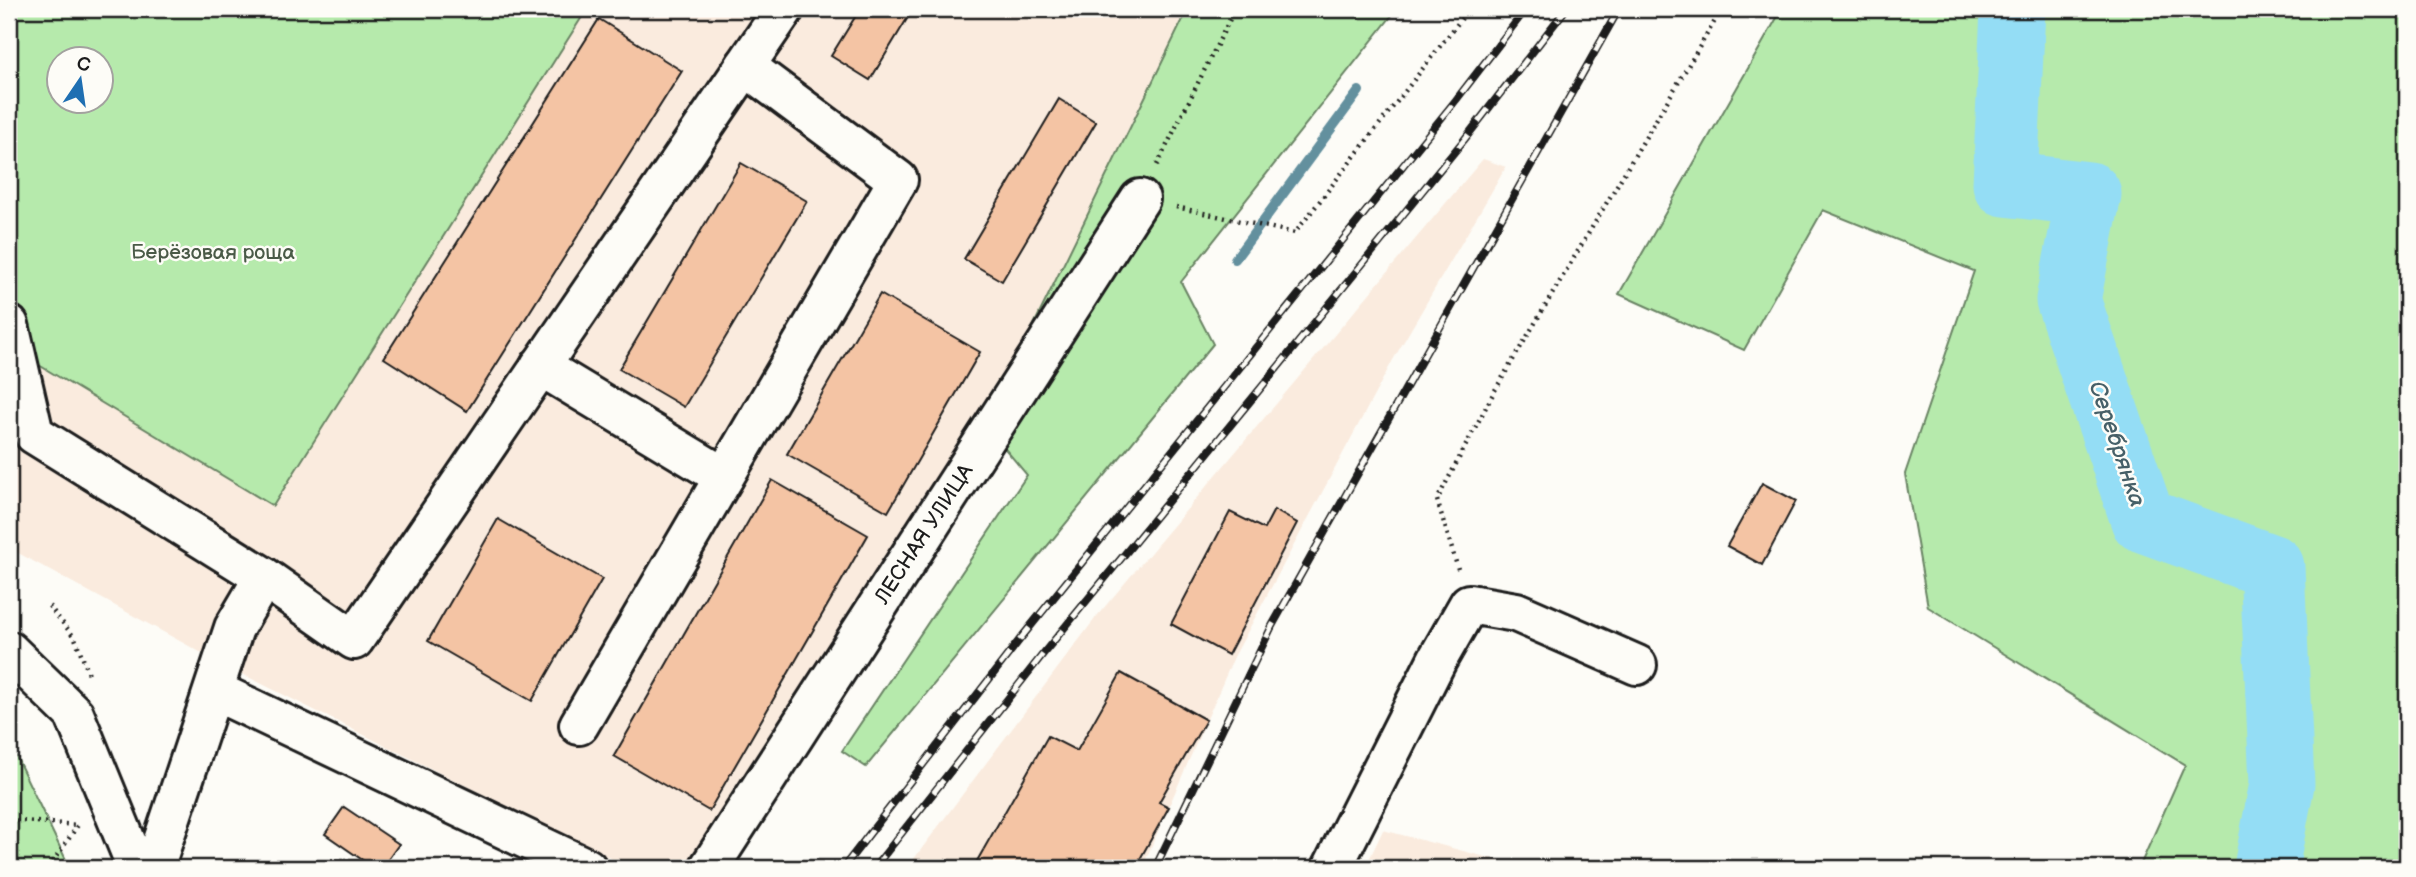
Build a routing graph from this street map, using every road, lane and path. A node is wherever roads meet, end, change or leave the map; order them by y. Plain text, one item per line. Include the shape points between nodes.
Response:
1 (784, 9) edge
2 (1236, 9) edge
3 (1469, 9) edge
4 (1722, 9) edge
5 (745, 66) junction
6 (1140, 199) junction
7 (9, 325) edge
8 (540, 366) junction
9 (724, 477) junction
10 (264, 577) junction
11 (1469, 604) junction
12 (9, 651) edge
13 (1637, 665) dead end
14 (215, 691) junction
15 (579, 725) dead end
16 (9, 820) edge
17 (49, 868) edge
18 (137, 868) edge
19 (154, 868) edge
20 (587, 868) edge
21 (709, 868) edge
22 (1332, 868) edge

1 - 5 street
2 - 6 path
3 - 6 path via 1295,233
4 - 11 path via 1494,392 1437,500
5 - 8 street
5 - 9 street via 898,180
6 - 21 street, ЛЕСНАЯ УЛИЦА
7 - 10 street via 34,434
8 - 9 street
8 - 10 street via 354,640
9 - 15 street
10 - 14 street via 234,628
11 - 13 street via 1516,612
11 - 22 street
12 - 18 street via 74,714
14 - 19 street
14 - 20 street
16 - 17 path via 78,825

